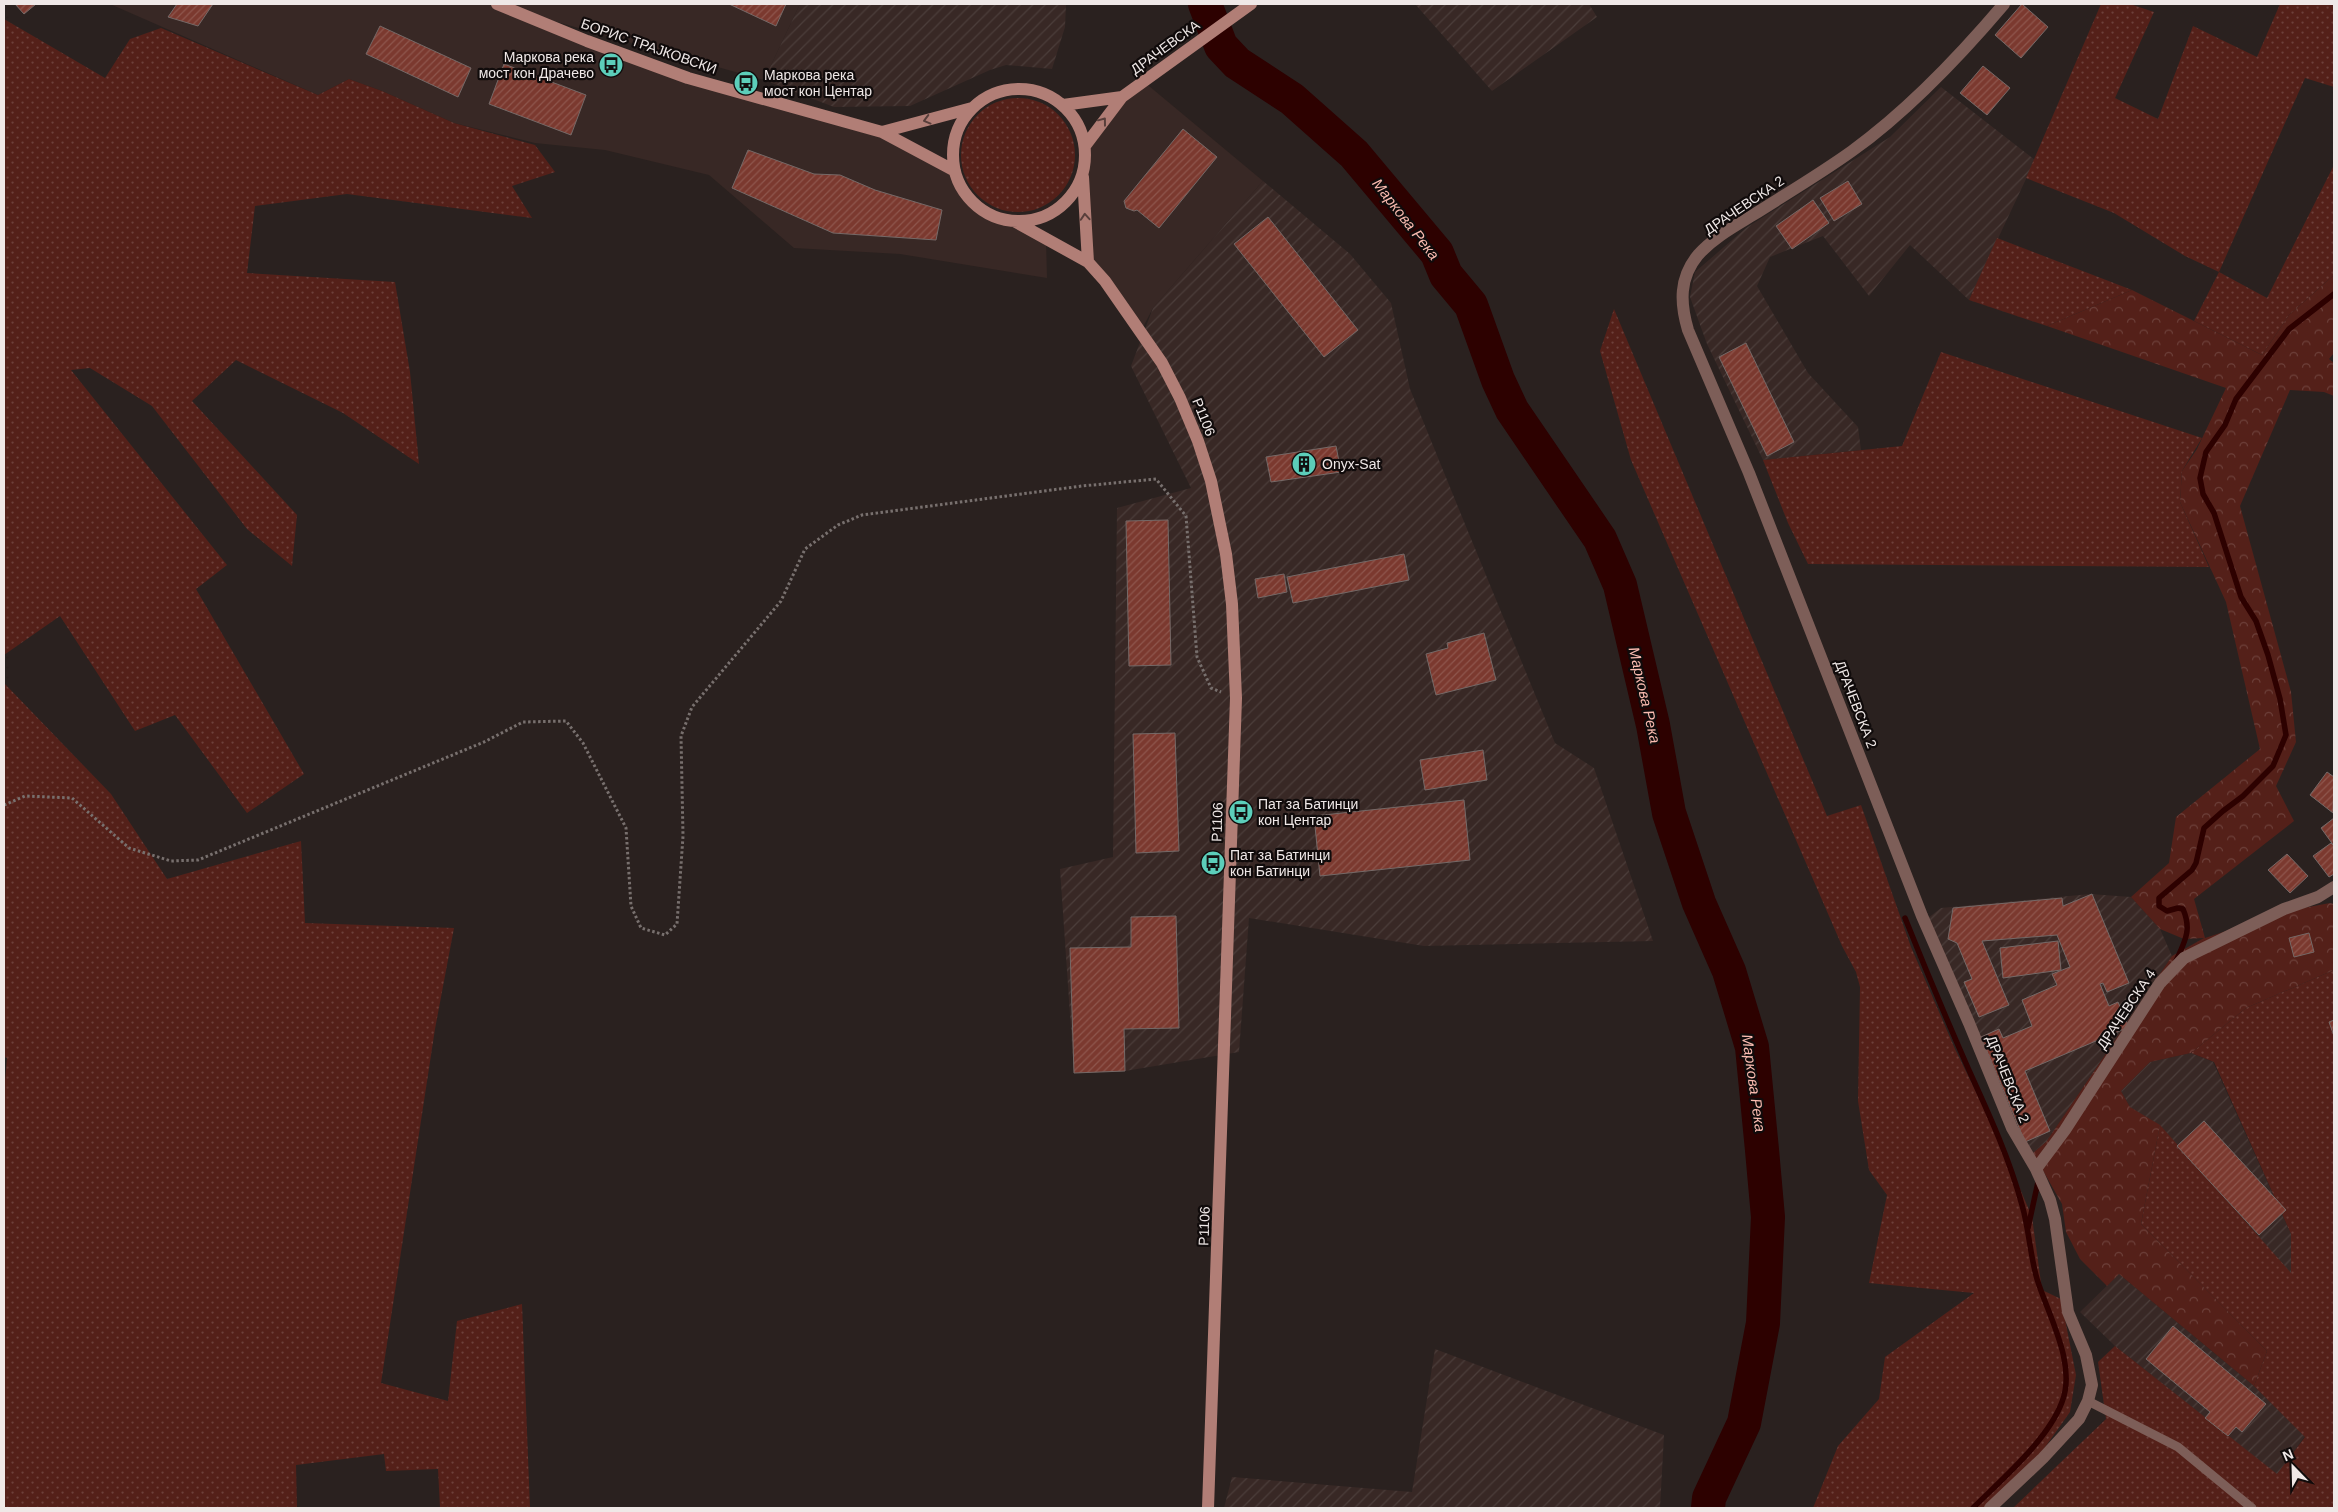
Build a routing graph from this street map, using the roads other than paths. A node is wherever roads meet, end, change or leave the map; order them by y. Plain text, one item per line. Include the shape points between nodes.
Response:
1 (497, 4) edge
2 (1251, 4) edge
3 (2004, 4) edge
4 (1122, 96) junction
5 (1063, 105) junction
6 (972, 108) junction
7 (882, 132) junction
8 (1085, 146) junction
9 (955, 171) junction
10 (1083, 173) junction
11 (1014, 221) junction
12 (1088, 262) junction
13 (2334, 887) edge
14 (2036, 1169) junction
15 (2088, 1401) junction
16 (1208, 1508) edge
17 (1990, 1508) edge
18 (2252, 1508) edge

1 - 7 main road, БОРИС ТРАЈКОВСКИ via 688,78
2 - 4 main road, ДРАЧЕВСКА
3 - 14 street, ДРАЧЕВСКА 2 via 1904,110 1852,151 1726,232 1699,255 1685,276 1682,304 1688,330 1800,599 1922,916 2012,1128
4 - 5 main road, ДРАЧЕВСКА
8 -> 4 main road, ДРАЧЕВСКА
5 - 6 main road via 1034,90 1017,89 1001,91
5 - 8 main road via 1078,123
6 -> 7 main road
6 - 9 main road via 955,137 952,158
7 - 9 main road, БОРИС ТРАЈКОВСКИ
8 - 10 main road
9 - 11 main road via 963,190 976,206
10 - 11 main road via 1071,196 1051,213
12 -> 10 main road
11 - 12 main road, P1106
12 - 16 main road, P1106 via 1162,362 1198,441 1211,481 1226,554 1232,604 1236,698
13 - 14 street, ДРАЧЕВСКА 4 via 2184,958 2160,983
14 - 15 street, ДРАЧЕВСКА 2 via 2055,1220 2068,1312 2091,1372
15 - 17 street, ДРАЧЕВСКА 2 via 2079,1419
15 - 18 lane via 2178,1447

